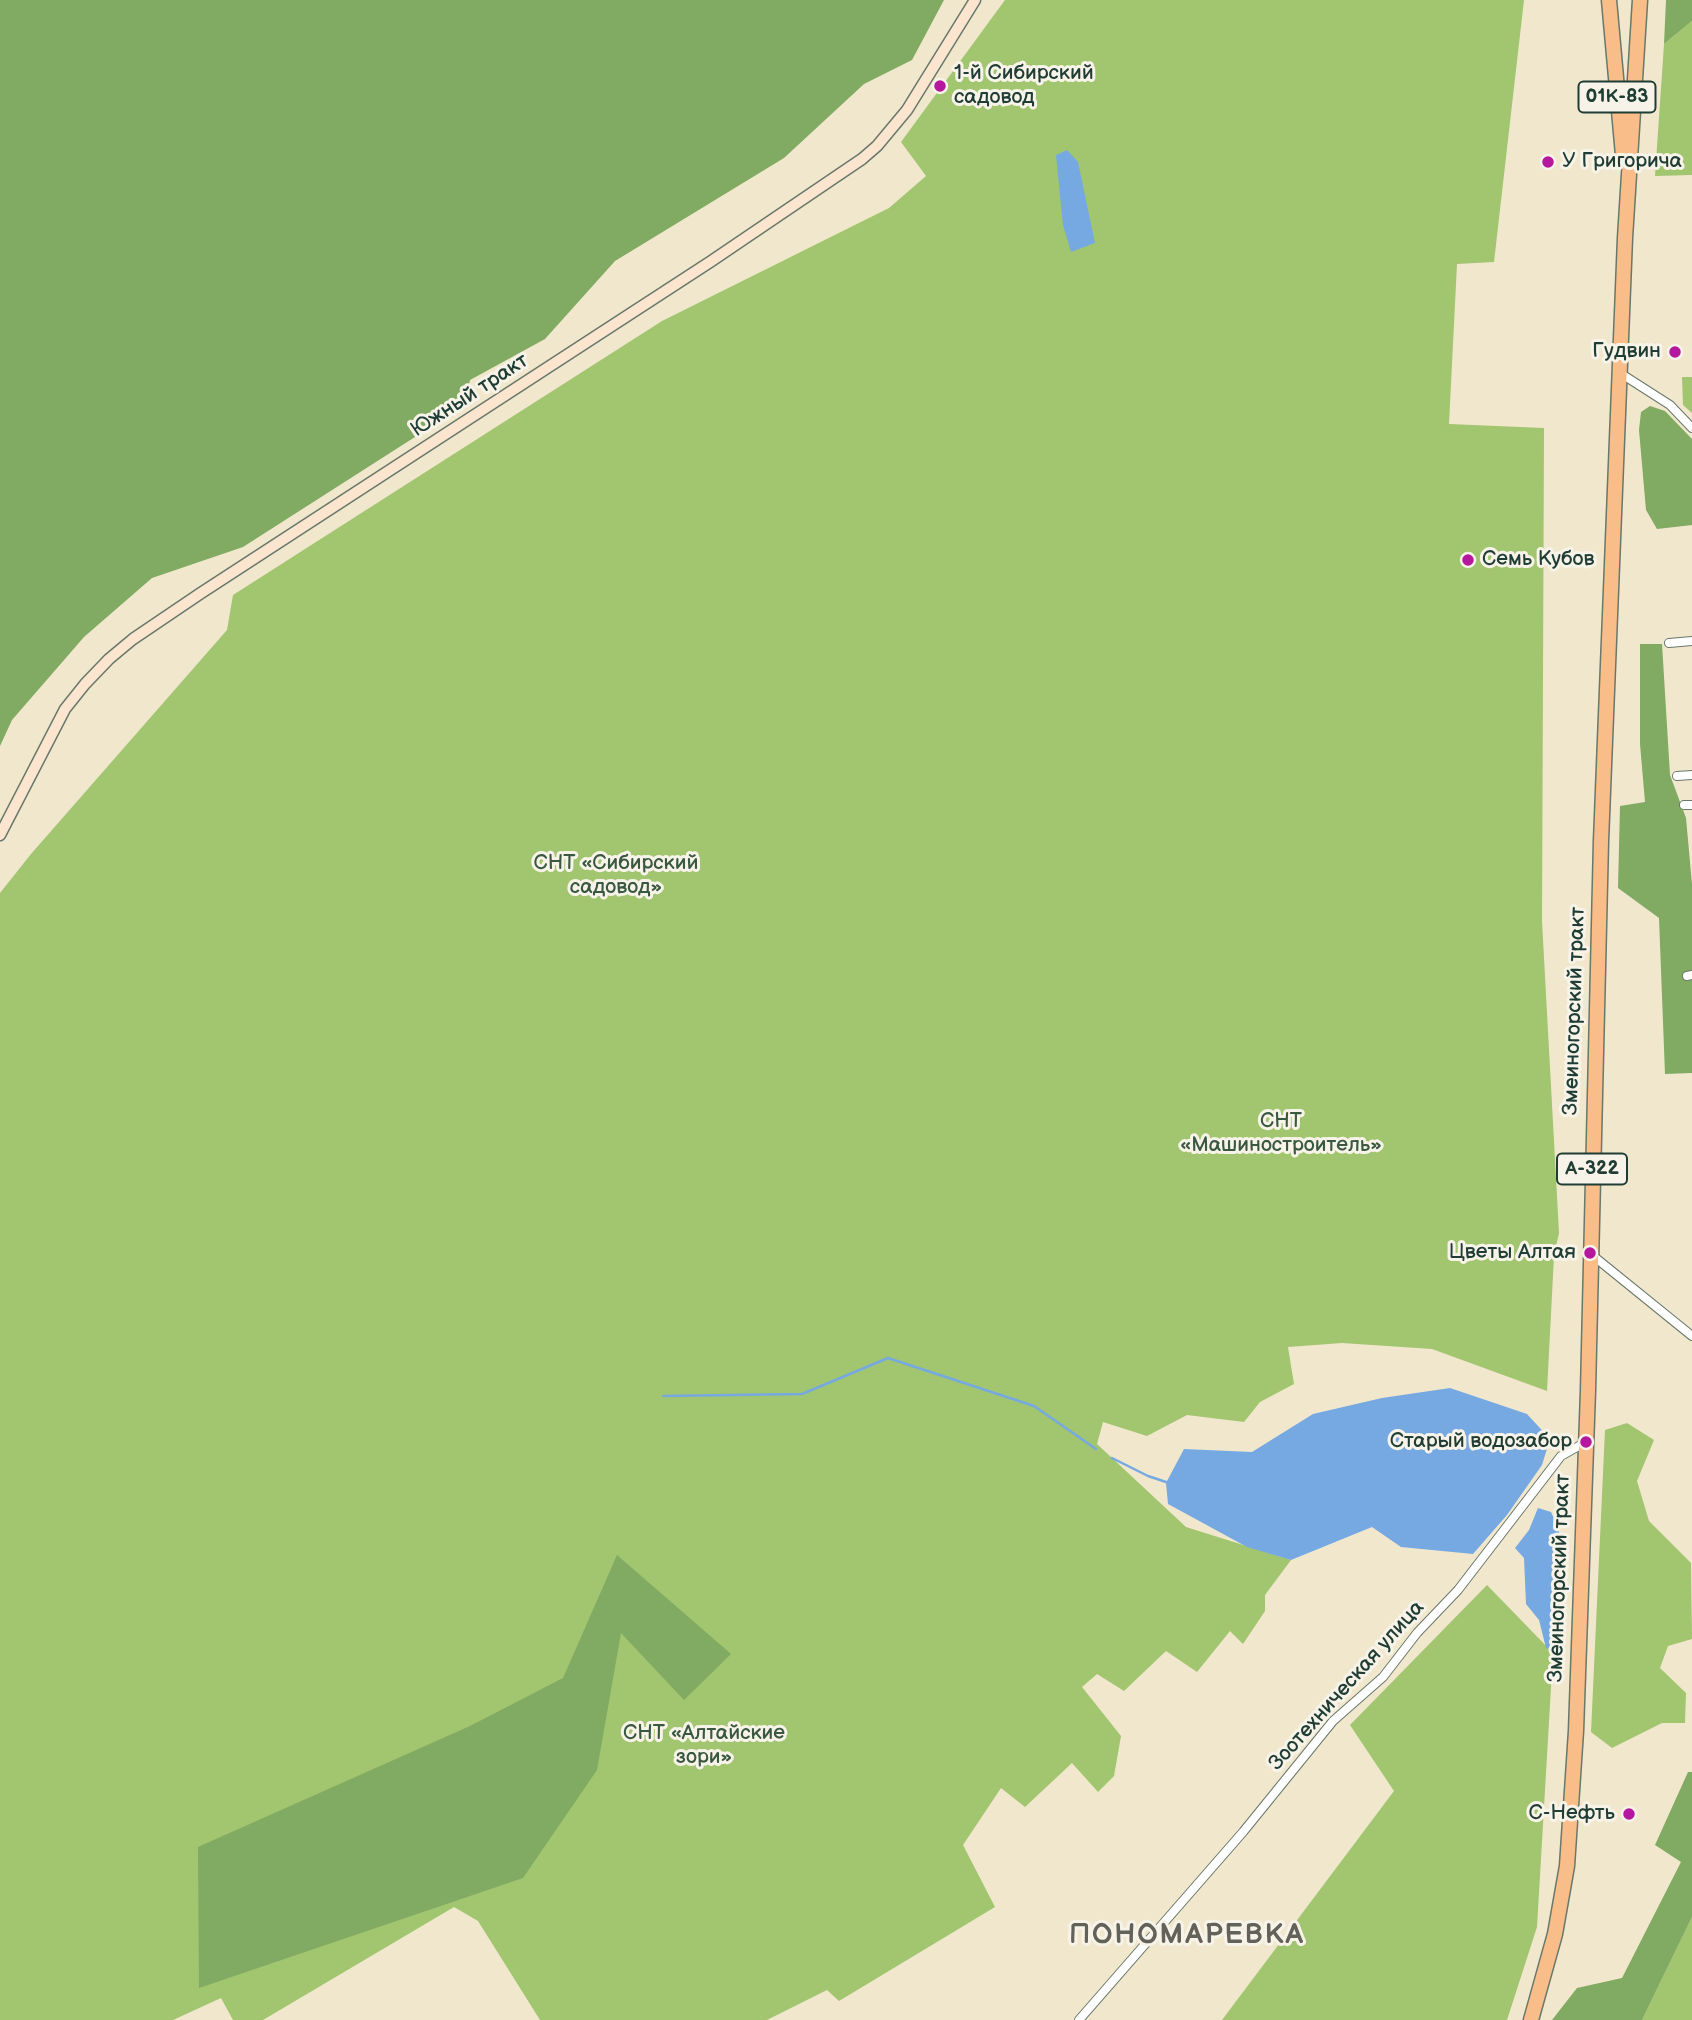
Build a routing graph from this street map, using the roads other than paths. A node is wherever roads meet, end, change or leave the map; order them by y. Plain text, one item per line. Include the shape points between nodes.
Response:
1 (975, 0) edge
2 (1609, 0) edge
3 (1618, 0) edge
4 (1631, 0) edge
5 (1640, 0) edge
6 (1633, 89) junction
7 (1620, 129) junction
8 (1627, 194) junction
9 (1620, 373) junction
10 (1692, 428) edge
11 (1692, 640) edge
12 (1670, 643) dead end
13 (1692, 775) edge
14 (1677, 776) dead end
15 (0, 835) edge
16 (1590, 1253) junction
17 (1692, 1336) edge
18 (1586, 1442) junction
19 (1079, 2020) edge
20 (1531, 2020) edge

1 - 15 main road, Южный тракт via 907,110 862,159 201,593 109,659 65,709
2 - 7 highway, 01К-83
3 - 7 highway
4 - 6 highway
5 - 6 highway, Змеиногорский тракт / А-322
6 - 8 highway, Змеиногорский тракт / А-322
7 - 8 highway, 01К-83
8 - 9 highway, Змеиногорский тракт / А-322
9 - 10 street via 1670,405
9 - 16 highway, Змеиногорский тракт / А-322
11 - 12 street
13 - 14 street
16 - 17 street
16 - 18 highway, Змеиногорский тракт / А-322
18 - 19 street, Зоотехническая улица via 1561,1456 1458,1590 1383,1677 1333,1721
18 - 20 highway, Змеиногорский тракт / А-322 via 1567,1866 1555,1934

